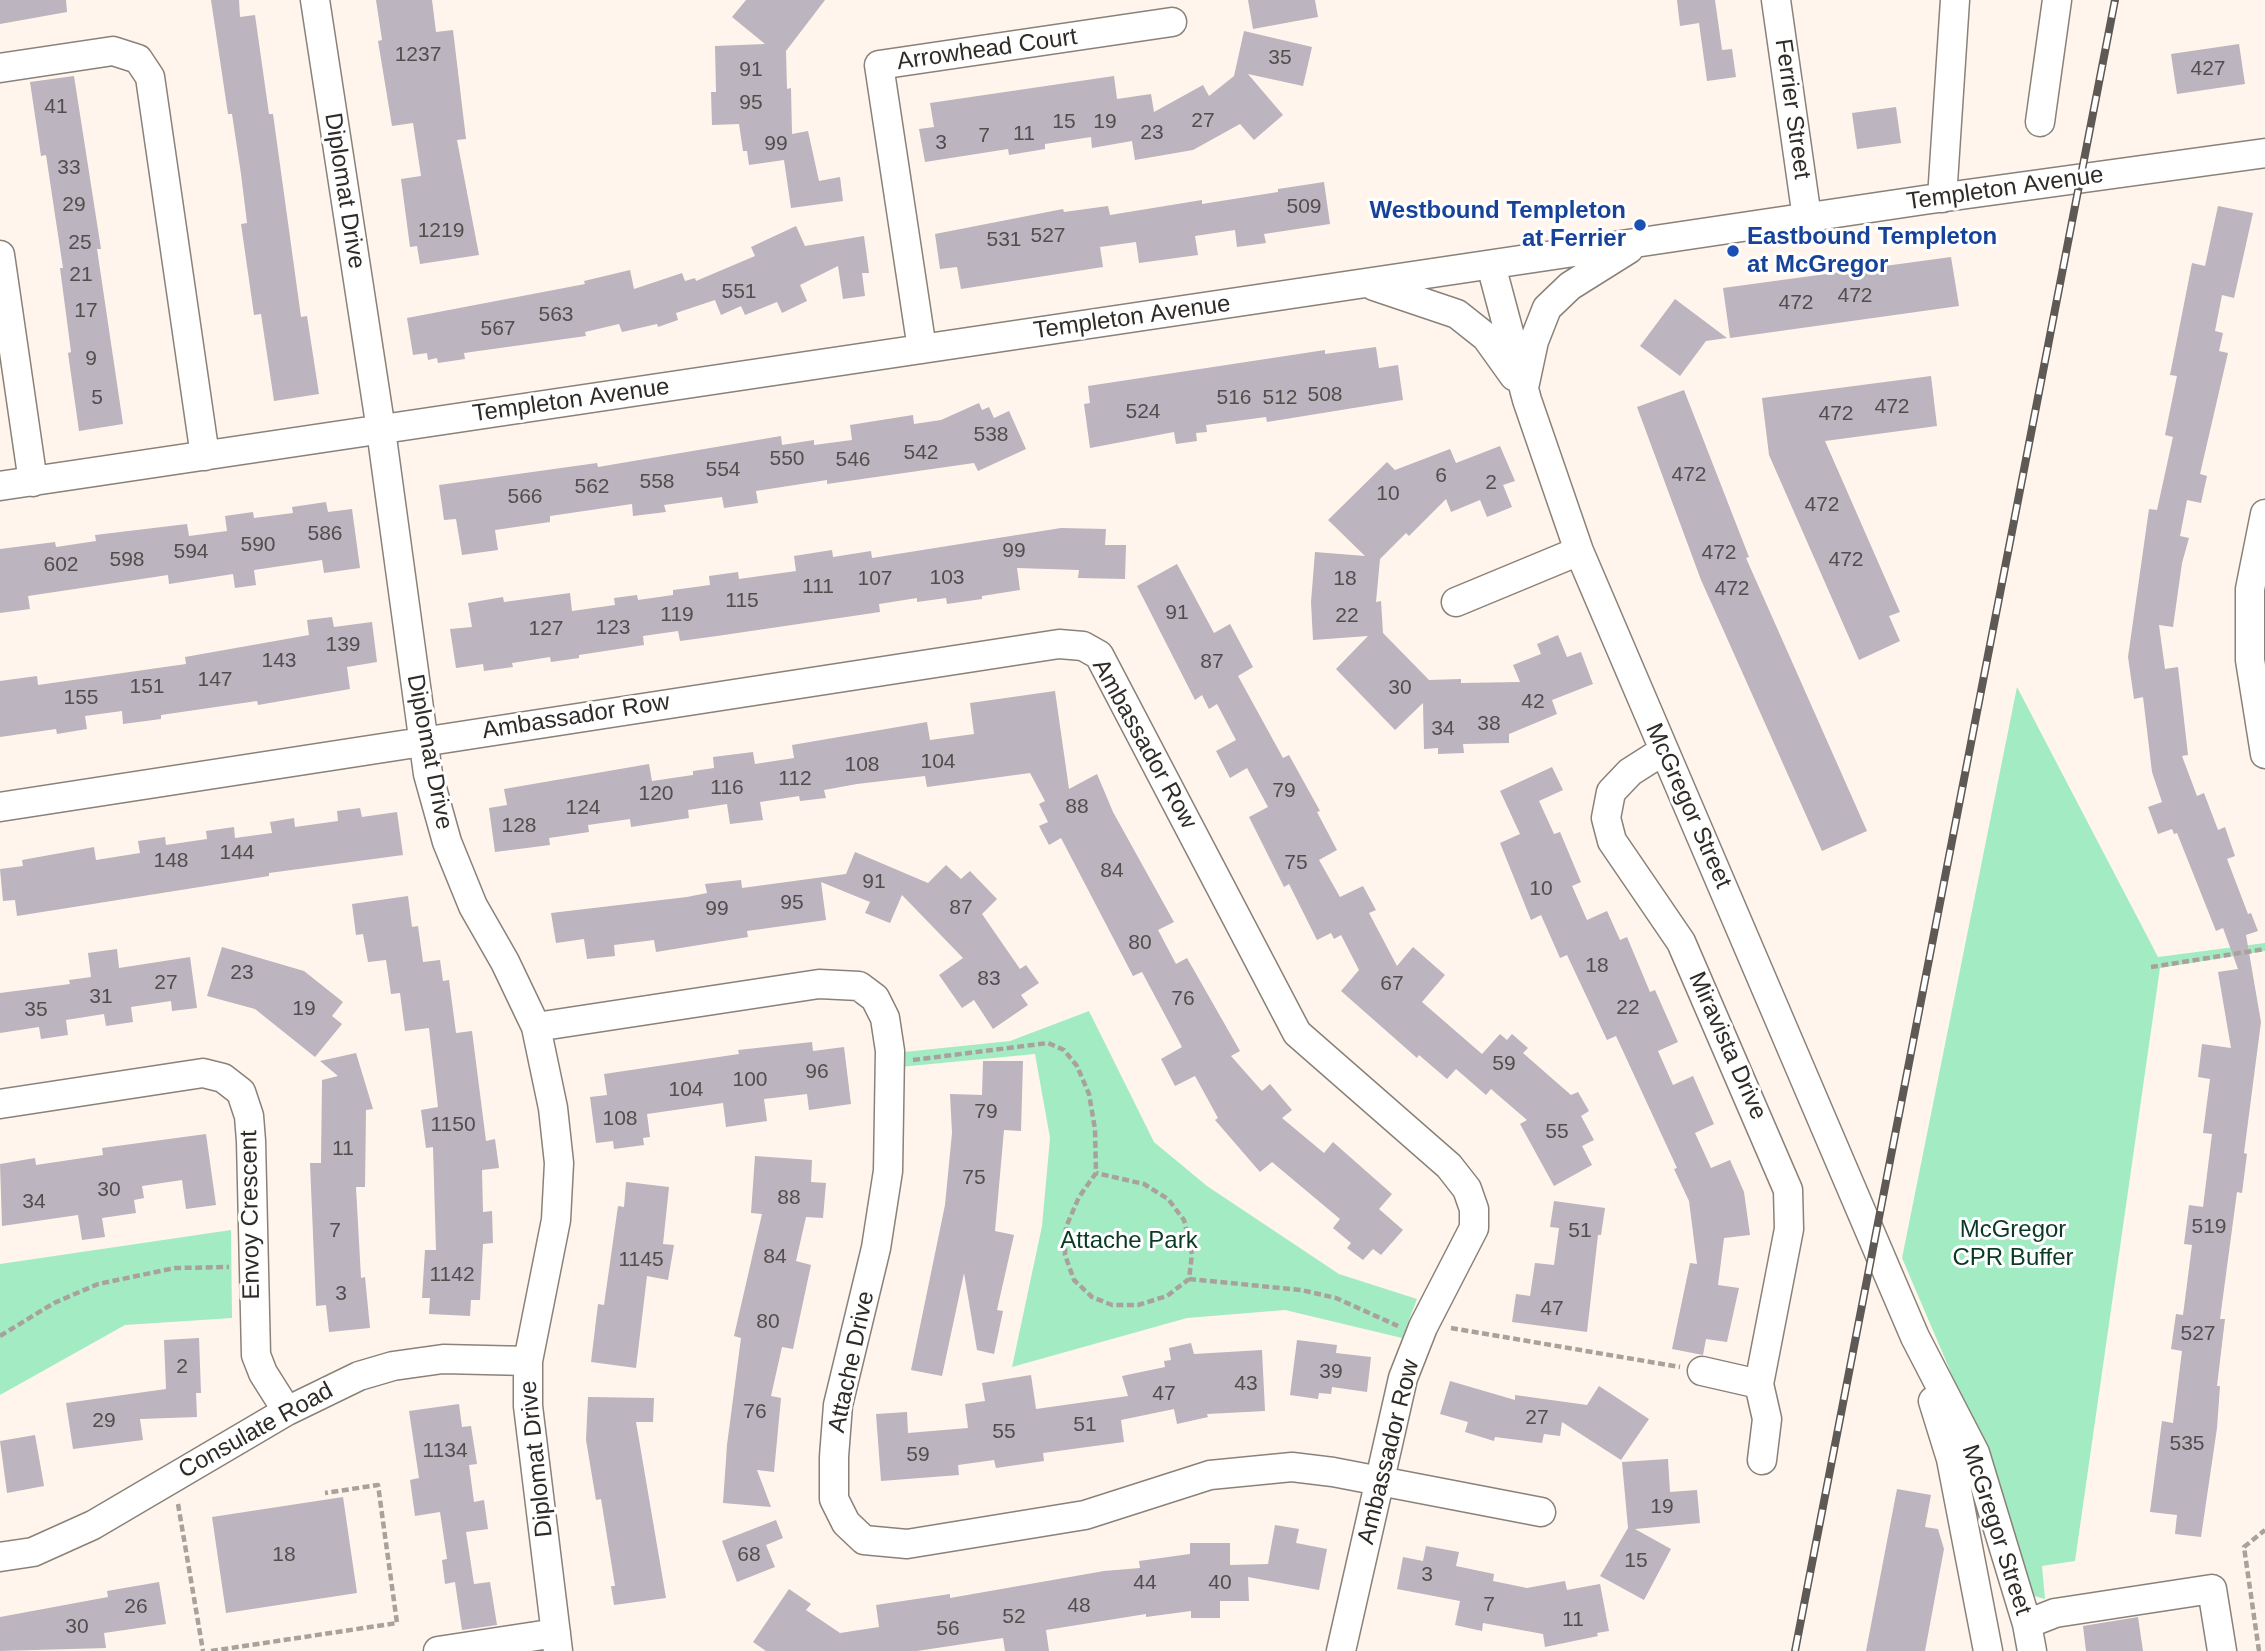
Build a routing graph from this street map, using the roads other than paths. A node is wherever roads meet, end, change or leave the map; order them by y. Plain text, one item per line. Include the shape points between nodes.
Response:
1 (315, 0) edge
2 (1776, 0) edge
3 (1955, 0) edge
4 (2057, 0) edge
5 (1172, 22) dead end
6 (0, 68) edge
7 (2039, 122) dead end
8 (2265, 153) edge
9 (1942, 198) junction
10 (1807, 218) junction
11 (1642, 242) junction
12 (0, 255) edge
13 (1491, 265) junction
14 (1364, 284) junction
15 (922, 349) junction
16 (1524, 389) junction
17 (381, 430) junction
18 (205, 456) junction
19 (33, 482) junction
20 (0, 486) edge
21 (2265, 514) edge
22 (1579, 551) junction
23 (1456, 602) dead end
24 (422, 741) junction
25 (1662, 751) junction
26 (2265, 754) edge
27 (0, 807) edge
28 (536, 1027) junction
29 (0, 1104) edge
30 (1915, 1337) junction
31 (528, 1361) junction
32 (1702, 1371) dead end
33 (1759, 1384) junction
34 (287, 1411) junction
35 (1762, 1460) dead end
36 (1380, 1481) junction
37 (1541, 1512) dead end
38 (0, 1557) edge
39 (2029, 1637) edge
40 (557, 1642) edge
41 (438, 1651) edge
42 (1341, 1651) edge
43 (1988, 1651) edge
44 (2222, 1651) edge

1 - 17 street, Diplomat Drive
2 - 10 street, Ferrier Street
3 - 9 street
4 - 7 street
5 - 15 street, Arrowhead Court via 878,65
6 - 18 street via 113,51 138,59 150,77
8 - 9 street, Templeton Avenue
9 - 10 street, Templeton Avenue
10 - 11 street, Templeton Avenue
11 - 13 street, Templeton Avenue
11 - 16 street via 1578,280 1547,308
12 - 19 street
13 - 14 street, Templeton Avenue
13 - 16 street, McGregor Street
14 - 15 street, Templeton Avenue
14 - 16 street via 1457,314 1486,337
15 - 17 street, Templeton Avenue
16 - 22 street, McGregor Street
17 - 18 street, Templeton Avenue
17 - 24 street, Diplomat Drive
18 - 19 street, Templeton Avenue
19 - 20 street, Templeton Avenue
21 - 26 street via 2250,589 2250,660
22 - 23 street
22 - 25 street, McGregor Street
24 - 27 street, Ambassador Row
24 - 28 street, Diplomat Drive via 447,842 473,906
24 - 36 street, Ambassador Row via 1059,644 1083,646 1099,655 1297,1033 1449,1166 1467,1189 1475,1209 1474,1228 1423,1327 1403,1378
25 - 30 street, McGregor Street
25 - 33 street, Miravista Drive via 1630,772 1611,792 1606,818 1612,841 1681,943 1788,1191 1789,1229
28 - 31 street, Diplomat Drive via 559,1163 556,1220
28 - 36 street, Attache Drive via 819,984 859,986 875,998 885,1018 890,1051 888,1171 876,1248 838,1405 834,1457 834,1500 846,1523 864,1540 907,1544 1085,1515 1210,1475 1250,1470 1292,1467
29 - 34 street, Envoy Crescent via 182,1074 223,1078 241,1092 249,1116 256,1355
30 - 39 street, McGregor Street via 1975,1453
30 - 43 street, McGregor Street via 1951,1459
31 - 34 street, Consulate Road via 443,1359 393,1366 329,1388
31 - 40 street, Diplomat Drive via 528,1406
32 - 33 street
33 - 35 street, Miravista Drive via 1767,1419
34 - 38 street, Consulate Road via 69,1536 33,1552
36 - 37 street, Attache Drive
36 - 42 street, Ambassador Row
39 - 44 street via 2055,1613 2212,1590
40 - 41 street

